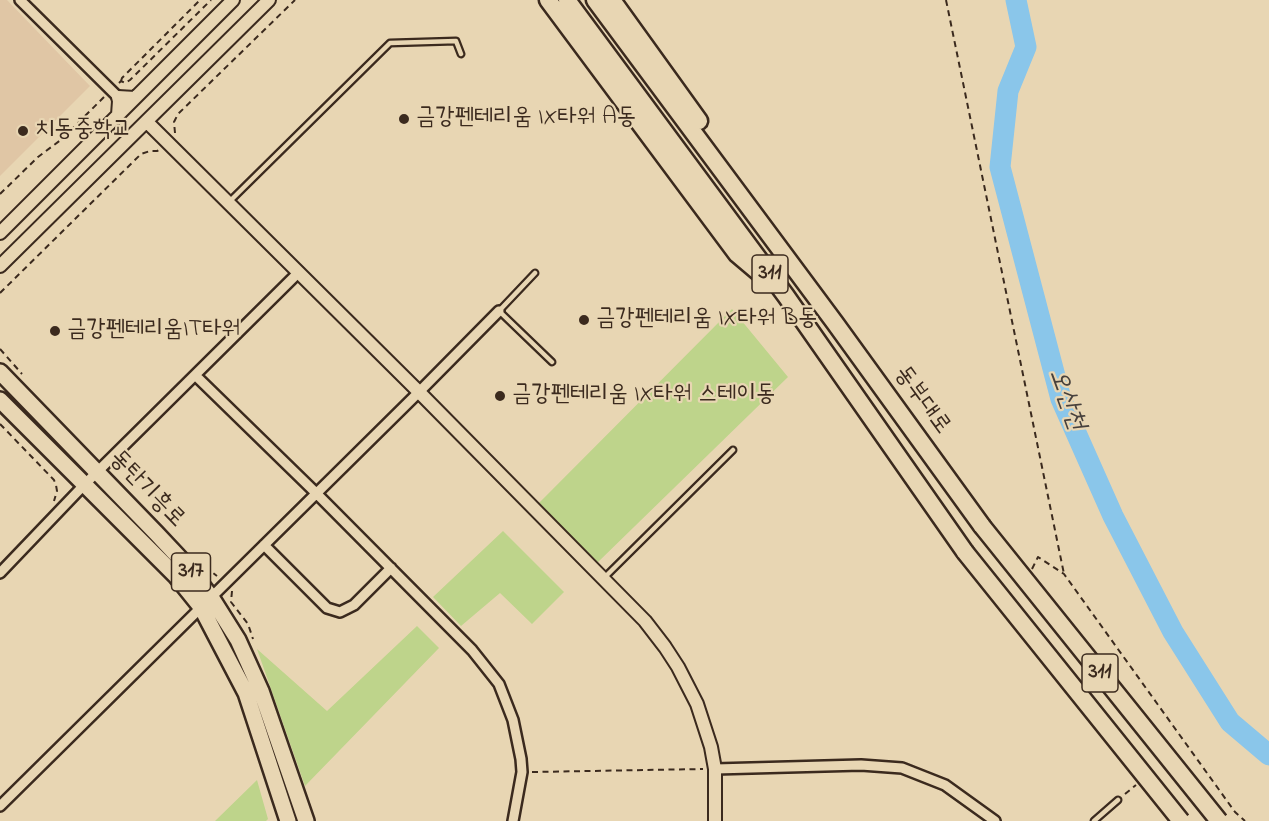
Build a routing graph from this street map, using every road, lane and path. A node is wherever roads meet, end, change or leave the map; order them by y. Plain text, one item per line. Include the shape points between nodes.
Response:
1 (20, 0) edge
2 (200, 0) edge
3 (233, 0) edge
4 (269, 0) edge
5 (295, 0) edge
6 (548, 0) edge
7 (567, 0) edge
8 (595, 0) edge
9 (612, 0) edge
10 (946, 0) edge
11 (461, 54) dead end
12 (121, 81) dead end
13 (118, 97) junction
14 (135, 98) junction
15 (118, 114) junction
16 (147, 122) junction
17 (175, 133) dead end
18 (157, 152) dead end
19 (229, 203) junction
20 (0, 233) edge
21 (0, 266) edge
22 (299, 272) junction
23 (535, 273) dead end
24 (0, 293) edge
25 (786, 296) junction
26 (499, 311) junction
27 (835, 323) junction
28 (552, 363) dead end
29 (0, 372) edge
30 (196, 376) junction
31 (419, 392) junction
32 (0, 400) edge
33 (0, 424) edge
34 (733, 450) dead end
35 (97, 472) junction
36 (84, 485) junction
37 (316, 493) junction
38 (53, 502) dead end
39 (264, 545) junction
40 (1038, 557) dead end
41 (391, 568) junction
42 (0, 573) edge
43 (1064, 574) junction
44 (603, 579) junction
45 (206, 602) junction
46 (715, 769) junction
47 (522, 772) junction
48 (1137, 784) dead end
49 (1118, 800) joint
50 (0, 806) edge
51 (288, 821) edge
52 (306, 821) edge
53 (513, 821) edge
54 (715, 821) edge
55 (995, 821) edge
56 (1094, 821) edge
57 (1181, 821) edge
58 (1219, 821) edge
59 (1245, 821) edge

1 - 13 street
2 - 12 path
3 - 14 street
4 - 16 street
5 - 17 path via 178,114
6 - 25 highway via 737,254
7 - 25 highway, 동부대로 / 311
8 - 27 highway, 동부대로 / 311
9 - 27 highway via 787,245
10 - 43 path
11 - 19 lane via 456,41 390,43
13 - 14 street
13 - 15 street
14 - 15 street
15 - 20 street
16 - 19 street
16 - 21 street
18 - 24 path via 141,154
19 - 22 street
22 - 30 street
22 - 31 street
23 - 26 lane
25 - 57 highway, 동부대로 / 311, bridge via 965,552
26 - 28 lane
26 - 31 street
27 - 58 highway, 동부대로 / 311, bridge via 982,526
29 - 35 main road, 동탄기흥로 / 317
30 - 35 street
30 - 37 street
31 - 37 street
31 - 44 street
32 - 36 main road, 동탄기흥로 / 317
33 - 38 path via 54,480 57,491
34 - 44 lane
35 - 36 street
35 - 45 main road, 동탄기흥로 / 317 via 187,566
36 - 42 street
36 - 45 main road, 동탄기흥로 / 317
37 - 39 street
37 - 41 street
39 - 41 street via 327,608 340,612 354,605
39 - 45 street
40 - 43 path
41 - 47 street via 472,650 499,684 513,720
43 - 59 path via 1228,803
44 - 46 street via 645,621 678,667 697,704
45 - 50 street
45 - 51 main road, 동탄기흥로 / 317 via 246,693
45 - 52 main road, 동탄기흥로 / 317 via 237,640 261,691
46 - 47 path
46 - 54 street
46 - 55 street via 861,765 902,768 945,785
47 - 53 street
48 - 49 path
49 - 56 lane

